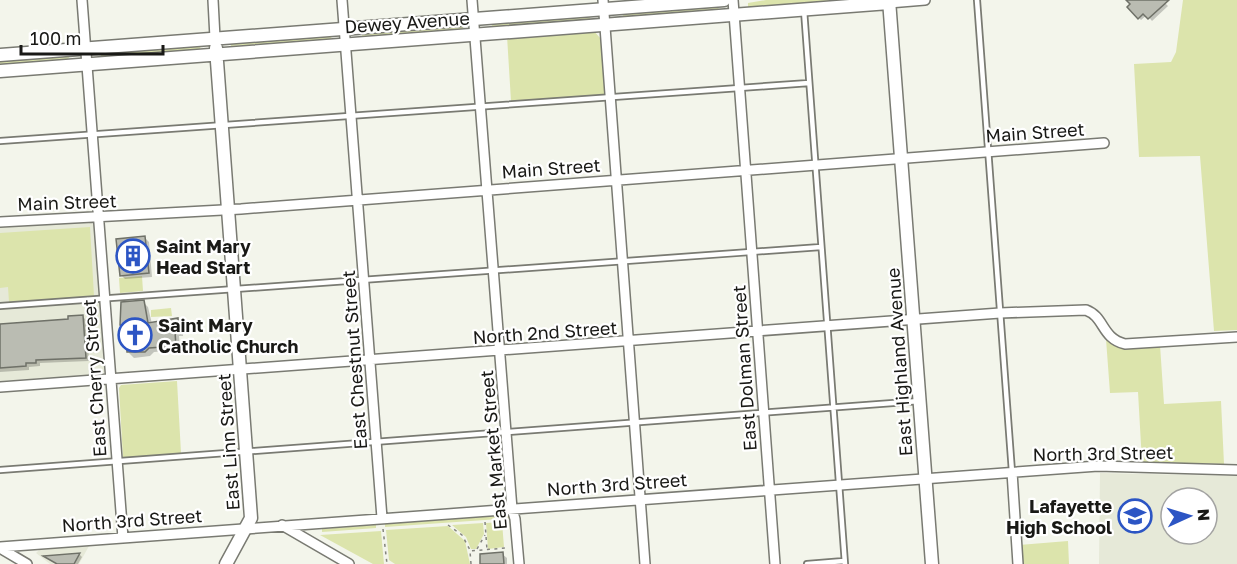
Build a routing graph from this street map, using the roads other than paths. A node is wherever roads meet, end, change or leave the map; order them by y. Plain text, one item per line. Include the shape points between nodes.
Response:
1 (82, 0) edge
2 (213, 0) edge
3 (342, 0) edge
4 (472, 0) edge
5 (724, 0) edge
6 (733, 0) edge
7 (925, 0) edge
8 (977, 0) edge
9 (889, 2) edge
10 (603, 5) edge
11 (803, 9) junction
12 (734, 15) junction
13 (474, 19) junction
14 (604, 25) junction
15 (343, 29) junction
16 (475, 34) junction
17 (215, 38) junction
18 (345, 45) junction
19 (86, 48) junction
20 (216, 54) junction
21 (0, 55) edge
22 (87, 64) junction
23 (0, 71) edge
24 (809, 83) junction
25 (739, 88) junction
26 (610, 98) junction
27 (481, 106) junction
28 (350, 117) junction
29 (222, 127) junction
30 (93, 136) junction
31 (0, 141) edge
32 (1104, 143) dead end
33 (987, 152) junction
34 (902, 158) junction
35 (815, 164) junction
36 (746, 170) junction
37 (616, 179) junction
38 (487, 189) junction
39 (359, 199) junction
40 (229, 209) junction
41 (98, 216) junction
42 (0, 222) edge
43 (822, 247) junction
44 (752, 252) junction
45 (623, 262) junction
46 (494, 272) junction
47 (364, 281) junction
48 (236, 290) junction
49 (104, 299) junction
50 (0, 306) edge
51 (1000, 313) junction
52 (913, 320) junction
53 (827, 327) junction
54 (758, 332) junction
55 (1237, 337) edge
56 (628, 342) junction
57 (501, 351) junction
58 (370, 361) junction
59 (242, 371) junction
60 (110, 380) junction
61 (0, 387) edge
62 (920, 401) junction
63 (833, 408) junction
64 (764, 412) junction
65 (634, 423) junction
66 (506, 432) junction
67 (376, 441) junction
68 (247, 450) junction
69 (116, 462) junction
70 (0, 470) edge
71 (1237, 470) edge
72 (1012, 472) junction
73 (926, 478) junction
74 (840, 484) junction
75 (769, 489) junction
76 (640, 499) junction
77 (512, 509) junction
78 (382, 518) junction
79 (282, 525) junction
80 (247, 527) junction
81 (123, 538) junction
82 (0, 547) edge
83 (844, 562) edge
84 (27, 564) edge
85 (226, 564) edge
86 (350, 564) edge
87 (519, 564) edge
88 (645, 564) edge
89 (775, 564) edge
90 (807, 564) edge
91 (932, 564) edge
92 (1018, 564) edge

1 - 19 street, East Cherry Street
2 - 17 street
3 - 15 street, East Chestnut Street
4 - 13 street, East Market Street
5 - 10 street, Dewey Avenue
6 - 12 street, East Dolman Street
7 - 9 street, Dewey Avenue
8 - 33 lane
9 - 11 street, Dewey Avenue
9 - 34 street, East Highland Avenue
10 - 13 street, Dewey Avenue
10 - 14 street
11 - 12 street, Dewey Avenue
11 - 24 lane
12 - 14 street, Dewey Avenue
12 - 25 street, East Dolman Street
13 - 15 street, Dewey Avenue
13 - 16 street, East Market Street
14 - 16 street, Dewey Avenue
14 - 26 street
15 - 17 street, Dewey Avenue
15 - 18 street, East Chestnut Street
16 - 18 street, Dewey Avenue
16 - 27 street, East Market Street
17 - 19 street, Dewey Avenue
17 - 20 street, East Linn Street
18 - 20 street, Dewey Avenue
18 - 28 street, East Chestnut Street
19 - 21 street, Dewey Avenue
19 - 22 street, East Cherry Street
20 - 22 street, Dewey Avenue
20 - 29 street, East Linn Street
22 - 23 street, Dewey Avenue
22 - 30 street, East Cherry Street
24 - 25 lane
24 - 35 lane
25 - 26 lane
25 - 36 street, East Dolman Street
26 - 27 lane
26 - 37 street
27 - 28 lane
27 - 38 street, East Market Street
28 - 29 lane
28 - 39 street, East Chestnut Street
29 - 30 lane
29 - 40 street, East Linn Street
30 - 31 lane
30 - 41 street, East Cherry Street
32 - 33 street, Main Street
33 - 34 street, Main Street
33 - 51 lane
34 - 35 street, Main Street
34 - 52 street, East Highland Avenue
35 - 36 street, Main Street
35 - 43 lane
36 - 37 street, Main Street
36 - 44 street, East Dolman Street
37 - 38 street, Main Street
37 - 45 street
38 - 39 street, Main Street
38 - 46 street, East Market Street
39 - 40 street, Main Street
39 - 47 street, East Chestnut Street
40 - 41 street, Main Street
40 - 48 street, East Linn Street
41 - 42 street, Main Street
41 - 49 street, East Cherry Street
43 - 44 lane
43 - 53 lane
44 - 45 lane
44 - 54 street, East Dolman Street
45 - 46 lane
45 - 56 street
46 - 47 lane
46 - 57 street, East Market Street
47 - 48 lane
47 - 58 street, East Chestnut Street
48 - 49 lane
48 - 59 street, East Linn Street
49 - 50 lane
49 - 60 street, East Cherry Street
51 - 52 street, North 2nd Street
51 - 55 street, North 2nd Street via 1086,310 1092,312 1109,337 1125,344
51 - 72 lane
52 - 53 street, North 2nd Street
52 - 62 street, East Highland Avenue
53 - 54 street, North 2nd Street
53 - 63 lane
54 - 56 street, North 2nd Street
54 - 64 street, East Dolman Street
56 - 57 street, North 2nd Street
56 - 65 street
57 - 58 street, North 2nd Street
57 - 66 street, East Market Street
58 - 59 street, North 2nd Street
58 - 67 street, East Chestnut Street
59 - 60 street, North 2nd Street
59 - 68 street, East Linn Street
60 - 61 street, North 2nd Street
60 - 69 street, East Cherry Street
62 - 63 lane
62 - 73 street, East Highland Avenue
63 - 64 lane
63 - 74 lane
64 - 65 lane
64 - 75 street, East Dolman Street
65 - 66 lane
65 - 76 street
66 - 67 lane
66 - 77 street, East Market Street
67 - 68 lane
67 - 78 street, East Chestnut Street
68 - 69 lane
68 - 80 street, East Linn Street via 251,518
69 - 70 lane
69 - 81 street, East Cherry Street
71 - 72 street, North 3rd Street via 1098,466
72 - 73 street, North 3rd Street
72 - 92 street
73 - 74 street, North 3rd Street
73 - 91 street, East Highland Avenue
74 - 75 street, North 3rd Street
74 - 83 lane
75 - 76 street, North 3rd Street
75 - 89 street, East Dolman Street
76 - 77 street, North 3rd Street
76 - 88 street
77 - 78 street, North 3rd Street
77 - 87 street, East Market Street
78 - 79 street, North 3rd Street
79 - 80 street, North 3rd Street
79 - 86 street
80 - 81 street, North 3rd Street
80 - 85 street
81 - 82 street, North 3rd Street
82 - 84 street
83 - 90 lane

